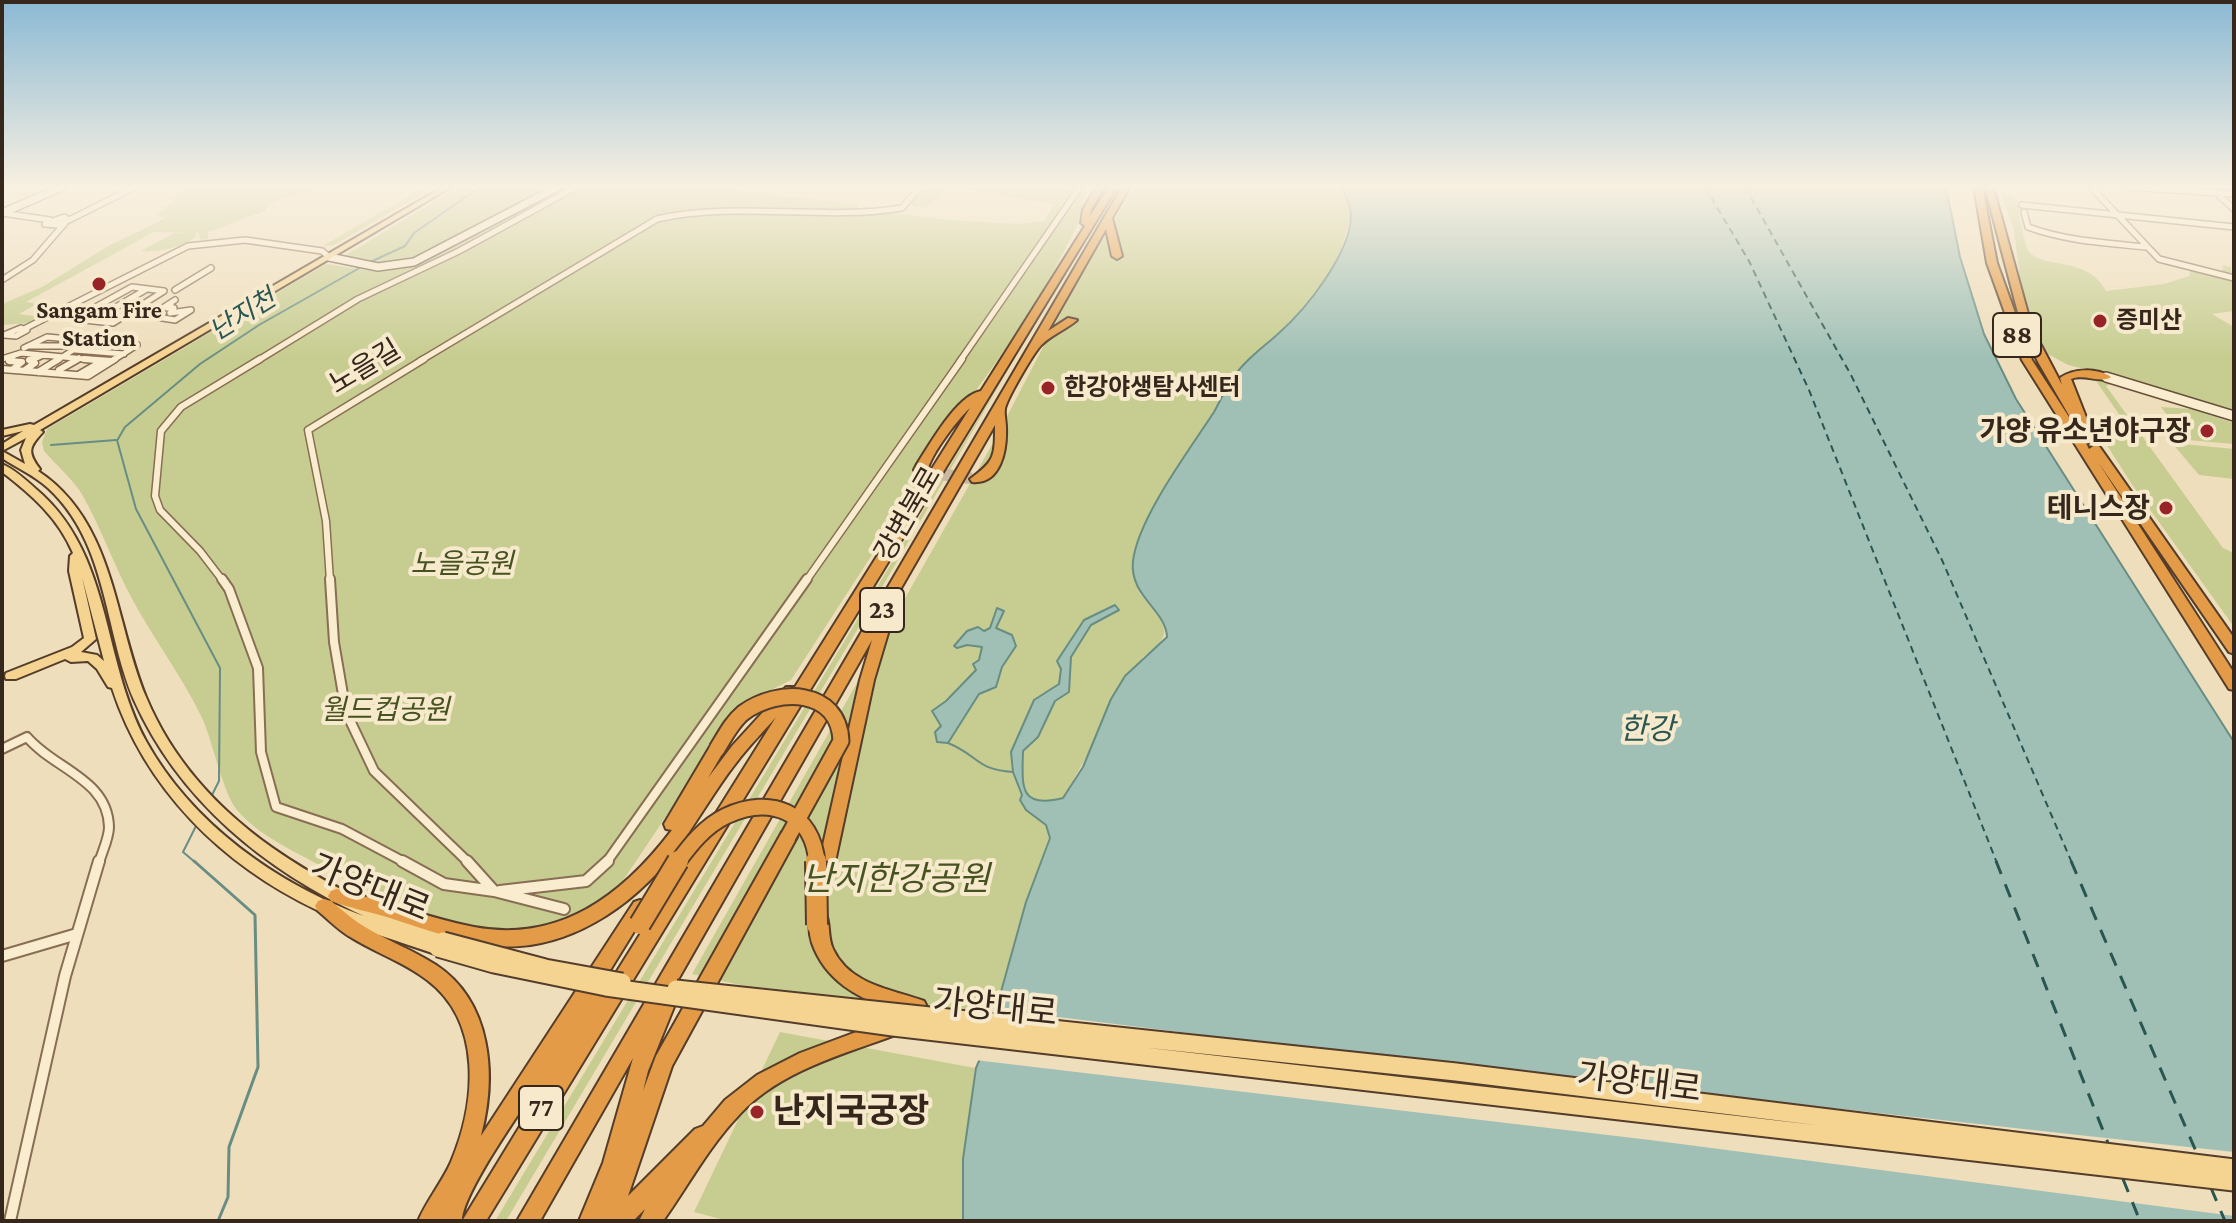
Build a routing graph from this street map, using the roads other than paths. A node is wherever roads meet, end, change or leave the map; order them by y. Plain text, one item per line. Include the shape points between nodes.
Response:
1 (46, 244) edge
2 (192, 244) edge
3 (269, 244) edge
4 (358, 244) edge
5 (452, 244) edge
6 (472, 244) edge
7 (613, 244) edge
8 (1041, 244) edge
9 (1077, 244) edge
10 (1093, 244) edge
11 (1114, 244) edge
12 (1988, 244) edge
13 (2003, 244) edge
14 (2117, 244) edge
15 (2143, 244) edge
16 (2146, 247) junction
17 (459, 251) junction
18 (1117, 256) dead end
19 (426, 258) junction
20 (334, 259) junction
21 (211, 268) dead end
22 (2234, 278) edge
23 (2, 280) edge
24 (147, 288) junction
25 (175, 290) dead end
26 (121, 304) junction
27 (136, 305) dead end
28 (172, 306) junction
29 (96, 312) junction
30 (151, 317) junction
31 (1072, 320) dead end
32 (7, 333) edge
33 (2, 342) edge
34 (1033, 346) junction
35 (27, 348) junction
36 (77, 348) junction
37 (125, 354) junction
38 (49, 355) junction
39 (64, 357) junction
40 (79, 358) junction
41 (2, 359) edge
42 (113, 361) junction
43 (94, 365) dead end
44 (66, 368) dead end
45 (2, 369) edge
46 (11, 370) junction
47 (23, 371) junction
48 (36, 372) junction
49 (79, 376) junction
50 (2106, 377) joint
51 (993, 380) junction
52 (999, 408) junction
53 (2234, 416) edge
54 (51, 418) junction
55 (2089, 440) junction
56 (3, 445) edge
57 (3, 469) edge
58 (923, 472) dead end
59 (976, 479) dead end
60 (42, 485) junction
61 (77, 549) junction
62 (894, 590) junction
63 (2233, 647) edge
64 (819, 661) junction
65 (6, 678) edge
66 (2232, 684) edge
67 (119, 693) junction
68 (742, 748) junction
69 (2, 749) edge
70 (629, 888) junction
71 (494, 891) junction
72 (330, 901) junction
73 (564, 909) dead end
74 (817, 925) junction
75 (77, 934) junction
76 (688, 946) junction
77 (2, 956) edge
78 (611, 996) joint
79 (1006, 1023) junction
80 (893, 1027) junction
81 (637, 1033) joint
82 (734, 1105) junction
83 (540, 1110) junction
84 (2234, 1168) edge
85 (2234, 1182) edge
86 (597, 1219) edge
87 (10, 1221) edge
88 (429, 1221) edge
89 (451, 1221) edge
90 (473, 1221) edge
91 (528, 1221) edge
92 (618, 1221) edge
93 (650, 1221) edge

1 - 23 street via 33,260
2 - 32 street via 25,333
3 - 20 street via 322,251
4 - 20 main road
5 - 19 street
6 - 17 street
7 - 71 street, 노을길 via 308,430 326,521 334,642 346,712 374,771
8 - 71 street via 605,865 586,881
9 - 51 highway, 강변북로 / 23
10 - 34 highway, 강변북로 / 23
11 - 18 highway
12 - 66 highway, 88 via 2027,360
13 - 55 highway, 88 via 2027,328
14 - 16 street
15 - 16 street
16 - 22 street via 2159,259
17 - 19 street
17 - 71 street via 358,299 181,407 161,431 155,496 160,510 229,589 258,668 261,752 276,807 342,829 444,884
19 - 20 street via 382,267
20 - 54 main road
21 - 25 street
24 - 26 street
24 - 29 street via 126,289
24 - 29 street via 164,291 113,323
26 - 27 street
26 - 29 street
26 - 29 street
28 - 30 street
28 - 30 street
28 - 30 street via 191,310 175,320
31 - 34 highway
32 - 33 street
34 - 52 highway, 강변북로 / 23
35 - 36 street via 57,341 83,344
35 - 37 street via 47,337 137,345
35 - 38 street
35 - 41 street
35 - 46 street via 9,359 22,362
36 - 37 street
36 - 39 street
37 - 42 street
38 - 39 street
38 - 47 street via 30,360 35,363
38 - 48 street
39 - 40 street
39 - 48 street
40 - 42 street
40 - 44 street
42 - 49 street
43 - 49 street
45 - 46 street
46 - 47 street
47 - 48 street
48 - 49 street
50 - 53 street
50 - 55 highway via 2076,373 2065,378
51 - 58 highway via 955,416
51 - 64 highway, 강변북로 / 23
52 - 59 highway via 1002,431 994,468
52 - 62 highway, 강변북로 / 23
54 - 56 main road
54 - 60 main road via 24,448
55 - 63 highway, 88
56 - 60 main road, 가양대로
57 - 60 main road, 가양대로
60 - 61 main road, 가양대로
60 - 72 main road, 가양대로 via 80,520 93,544 139,697 171,755 221,814
61 - 65 main road via 75,571 90,639 76,650
61 - 67 main road, 가양대로
62 - 74 highway, bridge via 868,678
62 - 76 highway, 강변북로 / 23
64 - 68 highway
64 - 78 highway, 강변북로 / 23
65 - 67 main road via 87,655 99,661
67 - 72 main road, 가양대로 via 143,748 188,809 255,866
68 - 70 highway via 660,858
68 - 89 highway via 474,1166 451,1210
69 - 75 street via 27,737 52,764 96,786 108,811 109,829
70 - 72 highway via 615,902 560,930 508,939
70 - 86 highway, bridge via 733,722 762,702 782,697 822,701 833,711 843,732 841,741 663,1063 640,1128
71 - 73 street
72 - 79 main road, 가양대로, bridge via 462,947 579,975
72 - 80 main road, 가양대로, bridge via 459,955 538,977
72 - 88 highway via 358,933 440,978 460,1000 473,1028 480,1061 476,1114 459,1169
74 - 79 highway, bridge via 835,966 870,995
74 - 83 highway, bridge via 812,836 794,815 760,808 730,813 705,827 550,1073
75 - 77 street
75 - 87 street
76 - 81 highway, 강변북로 / 23
76 - 86 highway via 638,1071
78 - 83 highway, 77
79 - 84 main road, 가양대로, bridge via 1775,1109
80 - 82 highway via 803,1063
80 - 85 main road, 가양대로, bridge
81 - 91 highway, 77
82 - 92 highway
82 - 93 highway
83 - 90 highway, 77

